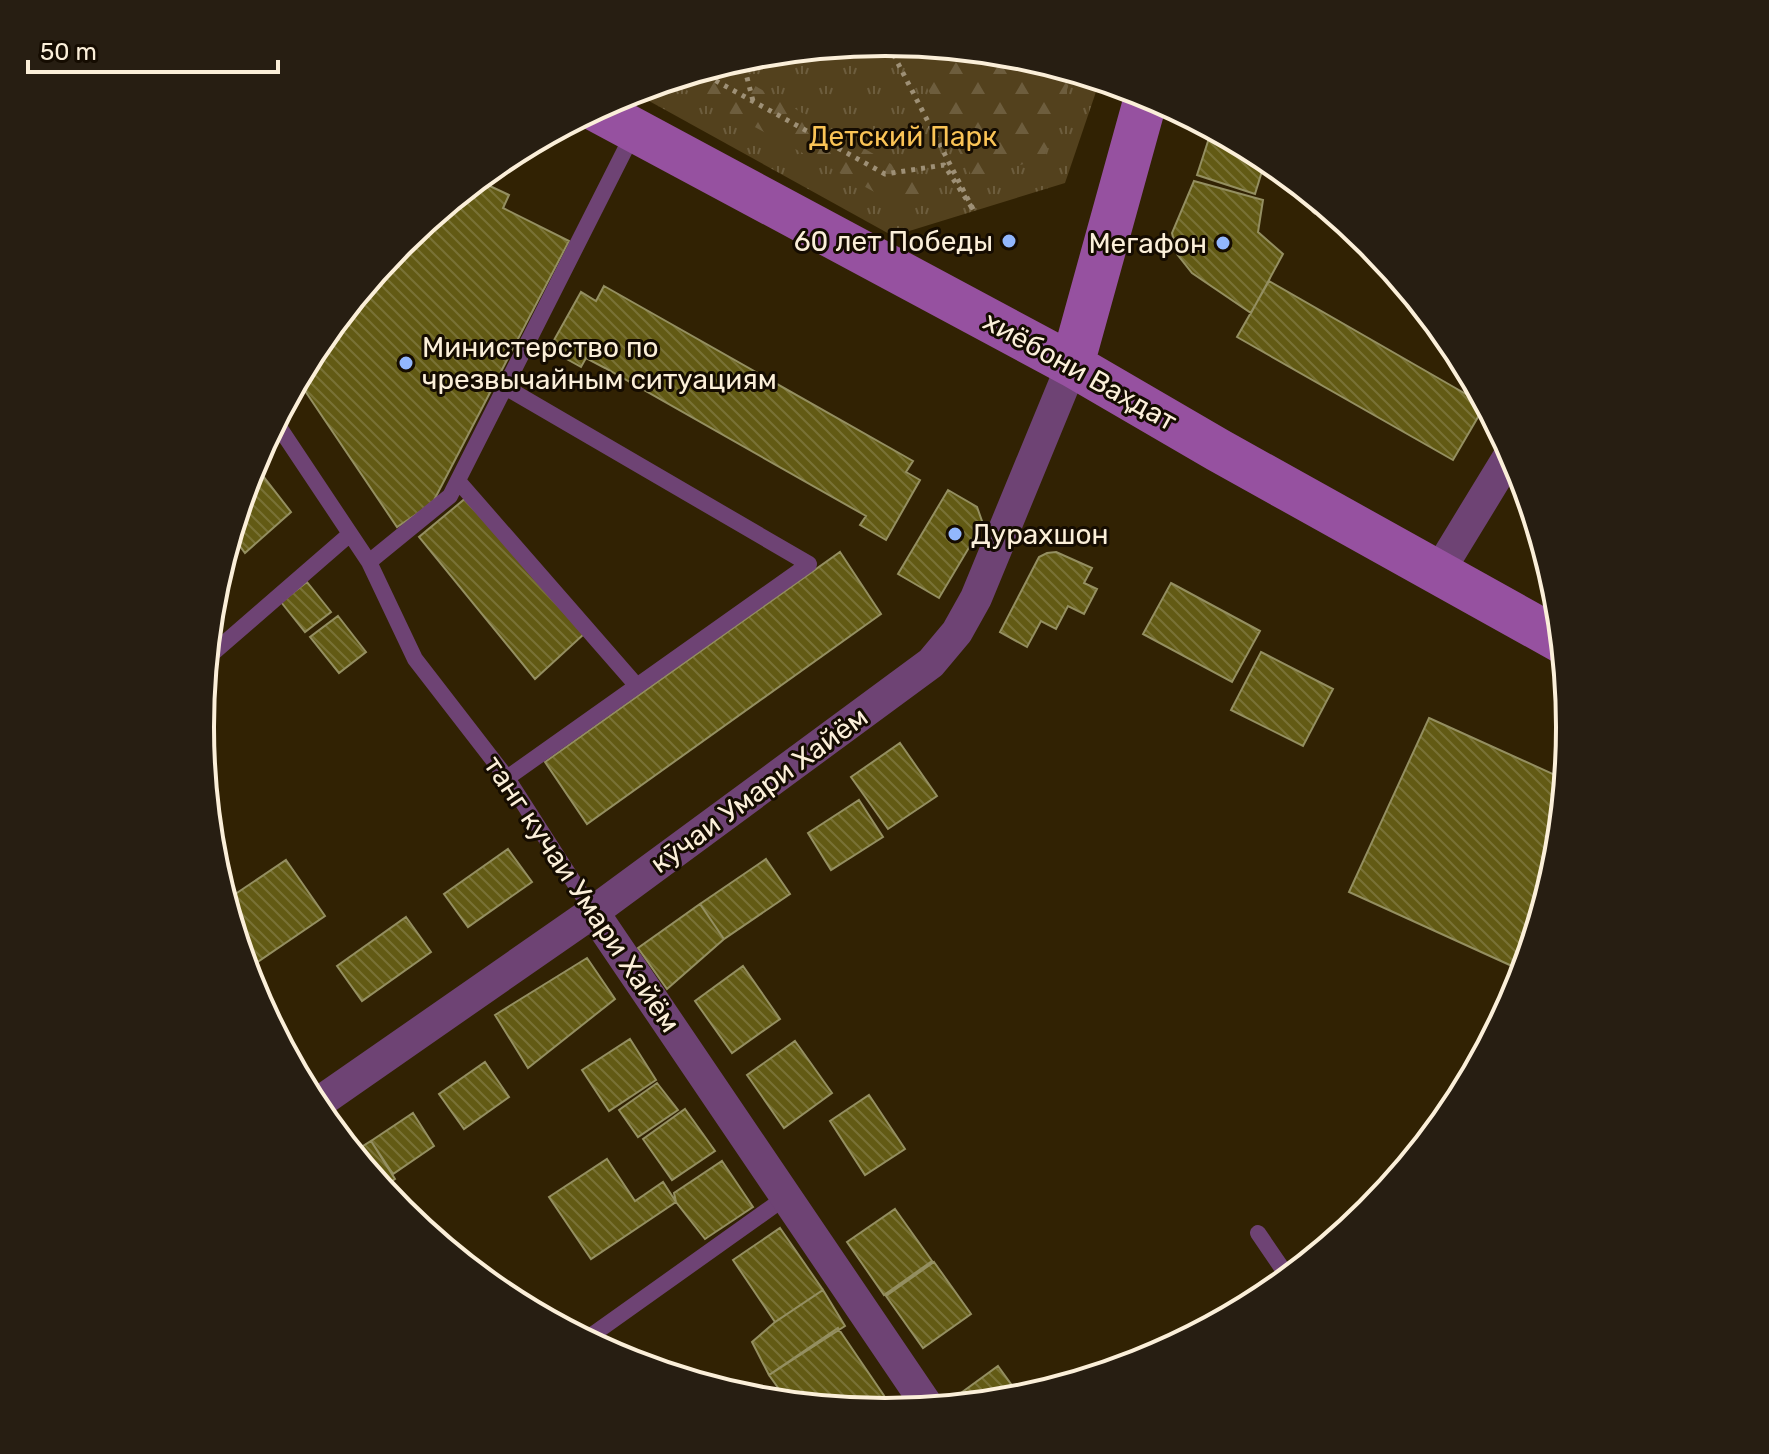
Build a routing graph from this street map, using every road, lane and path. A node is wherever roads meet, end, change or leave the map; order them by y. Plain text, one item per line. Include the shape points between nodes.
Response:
1 (894, 56) edge
2 (745, 71) edge
3 (712, 79) edge
4 (753, 102) junction
5 (1143, 108) edge
6 (608, 116) edge
7 (635, 130) junction
8 (1072, 365) junction
9 (505, 387) junction
10 (282, 432) edge
11 (1503, 467) edge
12 (458, 481) junction
13 (350, 534) junction
14 (369, 562) junction
15 (1439, 571) junction
16 (1549, 634) edge
17 (218, 648) edge
18 (637, 686) junction
19 (507, 778) junction
20 (593, 912) junction
21 (326, 1098) edge
22 (786, 1197) junction
23 (1258, 1233) dead end
24 (1281, 1267) edge
25 (596, 1332) edge
26 (922, 1397) edge

1 - 4 path via 974,211 944,165 885,174
2 - 4 path
3 - 4 path
5 - 8 main road
6 - 7 main road, хиёбони Ваҳдат
7 - 8 main road, хиёбони Ваҳдат
7 - 9 lane
8 - 15 main road, хиёбони Ваҳдат
8 - 20 street, кӯчаи Умари Хайём via 976,598 931,663
9 - 12 lane
9 - 18 lane via 809,564
10 - 13 lane, танг кучаи Умари Хайём
11 - 15 street
12 - 14 lane via 450,496
12 - 18 lane
13 - 14 lane, танг кучаи Умари Хайём
13 - 17 lane
14 - 19 lane, танг кучаи Умари Хайём via 415,659
15 - 16 main road, хиёбони Ваҳдат
18 - 19 lane
19 - 20 lane, танг кучаи Умари Хайём
20 - 21 street, кӯчаи Умари Хайём
20 - 22 street, танг кучаи Умари Хайём
22 - 25 lane
22 - 26 street, танг кучаи Умари Хайём
23 - 24 lane

